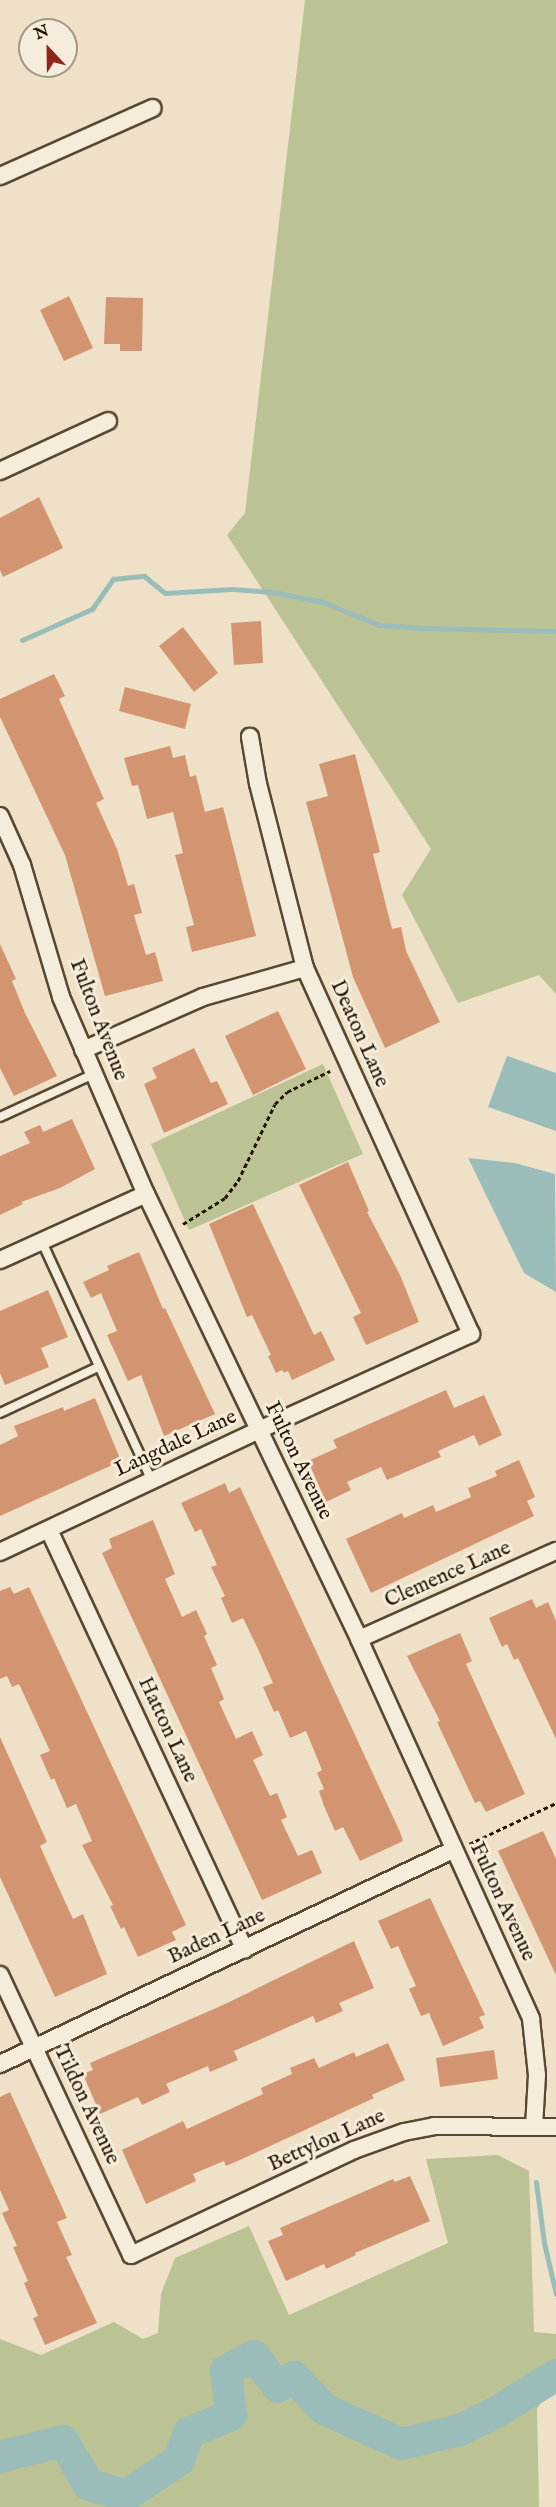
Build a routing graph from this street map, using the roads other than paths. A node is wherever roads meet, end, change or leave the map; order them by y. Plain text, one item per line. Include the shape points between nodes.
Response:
1 (153, 108) dead end
2 (0, 176) edge
3 (108, 421) dead end
4 (0, 471) edge
5 (250, 737) dead end
6 (0, 816) edge
7 (305, 969) junction
8 (83, 1050) junction
9 (94, 1074) junction
10 (0, 1117) edge
11 (146, 1194) junction
12 (42, 1242) junction
13 (0, 1260) edge
14 (471, 1334) joint
15 (98, 1367) junction
16 (0, 1413) edge
17 (259, 1430) junction
18 (152, 1481) junction
19 (48, 1530) junction
20 (556, 1551) edge
21 (0, 1552) edge
22 (359, 1640) junction
23 (453, 1850) junction
24 (244, 1950) junction
25 (0, 1975) edge
26 (35, 2048) junction
27 (0, 2064) edge
28 (534, 2127) junction
29 (556, 2127) edge
30 (131, 2255) joint

1 - 2 street
3 - 4 street
5 - 7 street, Deaton Lane via 258,784
6 - 8 street, Fulton Avenue via 22,865 62,997
7 - 8 street via 203,997
7 - 14 street, Deaton Lane
8 - 9 street, Fulton Avenue
9 - 10 lane
9 - 11 street, Fulton Avenue
11 - 12 street
11 - 17 street, Fulton Avenue
12 - 13 street
12 - 15 lane
14 - 17 street, Langdale Lane
15 - 16 lane
15 - 18 lane
17 - 18 street, Langdale Lane
17 - 22 street, Fulton Avenue
18 - 19 street, Langdale Lane
19 - 21 street, Langdale Lane
19 - 24 street, Hatton Lane
20 - 22 street, Clemence Lane
22 - 23 street, Fulton Avenue
23 - 24 street, Baden Lane
23 - 28 street, Fulton Avenue via 531,2019 537,2075
24 - 26 street, Baden Lane
25 - 26 street, Tildon Avenue
26 - 27 street, Baden Lane
26 - 30 street, Tildon Avenue
28 - 29 street, Bettylou Lane
28 - 30 street, Bettylou Lane via 435,2126 404,2132 354,2150

